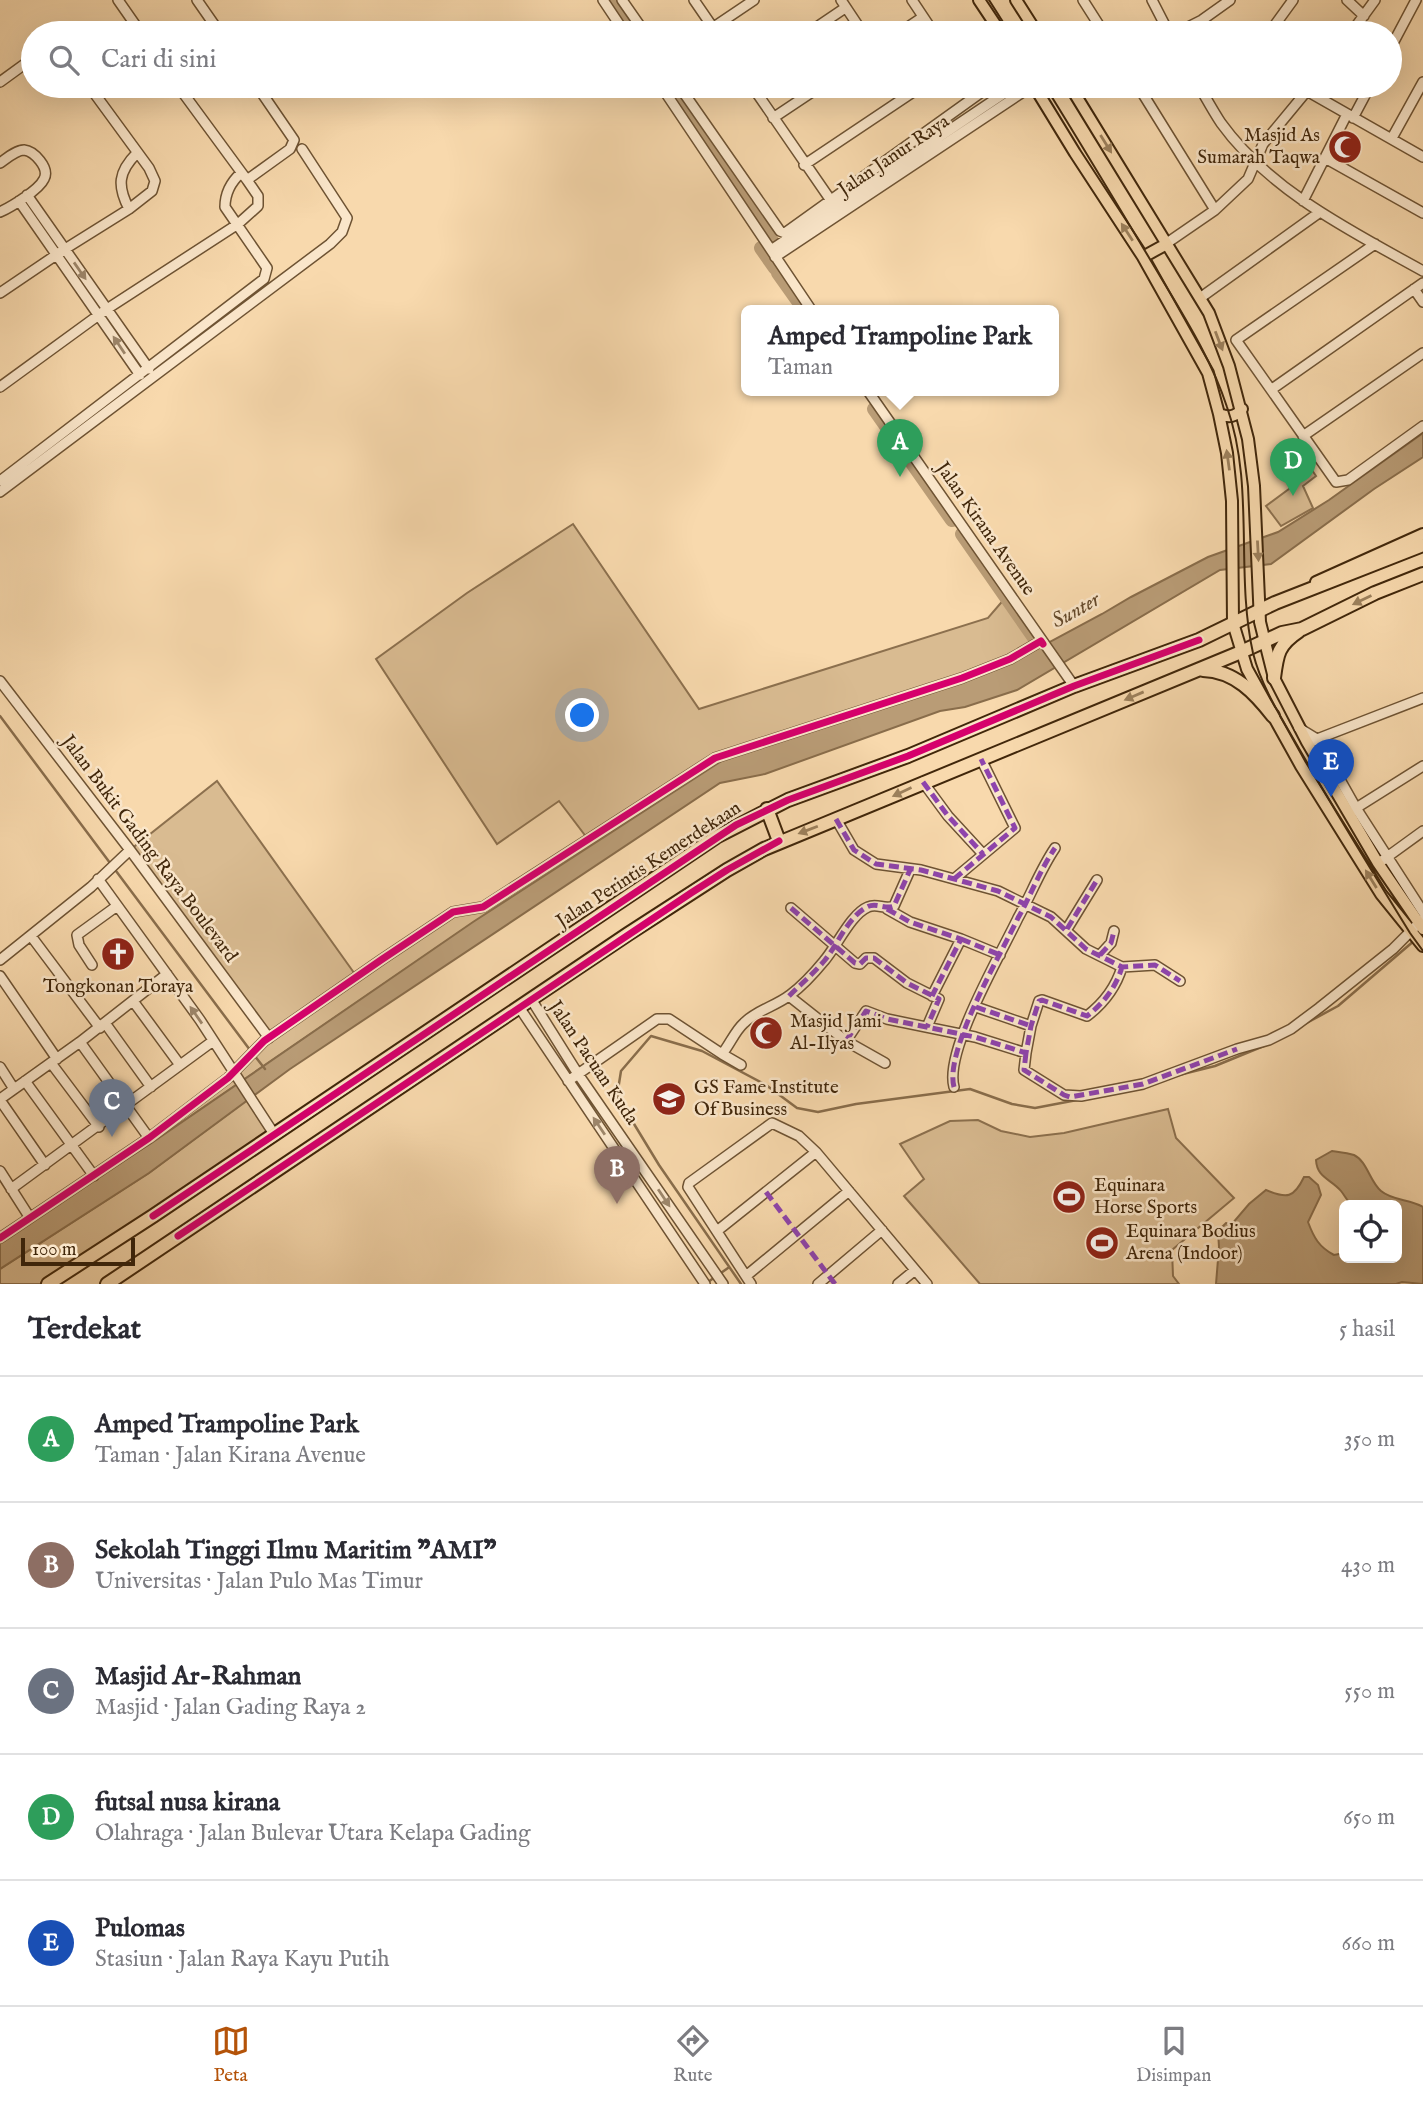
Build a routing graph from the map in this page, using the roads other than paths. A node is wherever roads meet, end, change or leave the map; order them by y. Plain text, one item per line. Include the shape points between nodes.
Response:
1 (118, 0) edge
2 (197, 0) edge
3 (603, 0) edge
4 (622, 0) edge
5 (694, 0) edge
6 (754, 0) edge
7 (912, 0) edge
8 (979, 0) edge
9 (1016, 0) edge
10 (1083, 0) edge
11 (1152, 0) edge
12 (1230, 0) edge
13 (1293, 0) edge
14 (1347, 0) edge
15 (1375, 0) edge
16 (1416, 0) edge
17 (843, 4) edge
18 (1364, 16) junction
19 (923, 17) junction
20 (133, 21) edge
21 (212, 21) edge
22 (617, 21) edge
23 (637, 21) edge
24 (706, 21) edge
25 (726, 21) edge
26 (822, 21) edge
27 (855, 21) edge
28 (917, 21) edge
29 (926, 21) edge
30 (993, 21) edge
31 (1029, 21) edge
32 (1096, 21) edge
33 (1163, 21) edge
34 (1200, 21) edge
35 (1278, 21) edge
36 (1360, 21) edge
37 (1402, 26) edge
38 (21, 70) edge
39 (0, 82) edge
40 (1423, 82) edge
41 (98, 98) edge
42 (187, 98) edge
43 (265, 98) edge
44 (669, 98) edge
45 (687, 98) edge
46 (760, 98) edge
47 (803, 98) edge
48 (904, 98) edge
49 (972, 98) edge
50 (976, 98) edge
51 (1000, 98) edge
52 (1010, 98) edge
53 (1041, 98) edge
54 (1082, 98) edge
55 (1145, 98) edge
56 (1208, 98) edge
57 (1301, 98) edge
58 (1324, 98) edge
59 (1362, 98) edge
60 (983, 112) junction
61 (1350, 116) junction
62 (773, 118) junction
63 (1392, 138) junction
64 (302, 149) dead end
65 (137, 153) junction
66 (1423, 157) edge
67 (1325, 158) junction
68 (2, 159) edge
69 (1255, 161) junction
70 (804, 165) junction
71 (244, 176) junction
72 (23, 198) junction
73 (1303, 201) junction
74 (833, 207) junction
75 (130, 209) junction
76 (1215, 210) junction
77 (0, 212) edge
78 (1321, 212) junction
79 (1423, 213) edge
80 (238, 224) junction
81 (1376, 244) junction
82 (1165, 245) junction
83 (61, 252) junction
84 (773, 254) junction
85 (1143, 257) junction
86 (1423, 271) edge
87 (1423, 283) edge
88 (1414, 289) junction
89 (0, 293) edge
90 (1200, 298) junction
91 (1423, 302) edge
92 (808, 305) edge
93 (103, 312) junction
94 (1423, 353) edge
95 (149, 369) junction
96 (140, 375) junction
97 (0, 387) edge
98 (1272, 389) junction
99 (871, 396) edge
100 (1242, 409) junction
101 (1219, 414) junction
102 (1423, 426) edge
103 (1303, 436) junction
104 (0, 481) edge
105 (0, 492) edge
106 (1423, 534) edge
107 (1423, 545) edge
108 (1423, 574) edge
109 (1302, 591) junction
110 (1259, 610) junction
111 (1233, 623) junction
112 (1302, 629) junction
113 (1264, 642) junction
114 (1042, 643) junction
115 (1241, 652) junction
116 (1197, 670) junction
117 (1274, 678) junction
118 (0, 681) edge
119 (1074, 686) junction
120 (1423, 698) edge
121 (1273, 716) junction
122 (1312, 741) junction
123 (981, 758) junction
124 (1423, 766) edge
125 (923, 782) junction
126 (767, 809) junction
127 (1352, 810) junction
128 (836, 820) junction
129 (1423, 831) edge
130 (779, 841) junction
131 (1055, 848) dead end
132 (126, 853) junction
133 (983, 854) junction
134 (1383, 860) junction
135 (910, 870) junction
136 (102, 875) junction
137 (954, 878) junction
138 (1097, 880) dead end
139 (1027, 905) junction
140 (117, 906) junction
141 (791, 908) dead end
142 (887, 909) junction
143 (1423, 912) edge
144 (1067, 929) junction
145 (1114, 931) dead end
146 (1419, 934) edge
147 (31, 936) junction
148 (961, 939) junction
149 (834, 946) junction
150 (1000, 955) junction
151 (1100, 955) junction
152 (0, 960) edge
153 (92, 965) dead end
154 (1122, 967) junction
155 (167, 974) junction
156 (0, 976) edge
157 (1180, 981) dead end
158 (789, 996) junction
159 (932, 996) junction
160 (531, 999) junction
161 (133, 1001) junction
162 (519, 1007) junction
163 (976, 1007) junction
164 (102, 1025) junction
165 (1031, 1026) junction
166 (927, 1027) junction
167 (963, 1034) junction
168 (267, 1040) junction
169 (214, 1041) junction
170 (846, 1041) junction
171 (80, 1042) junction
172 (1026, 1053) junction
173 (722, 1054) junction
174 (54, 1061) junction
175 (885, 1063) dead end
176 (180, 1065) junction
177 (741, 1065) dead end
178 (0, 1068) edge
179 (237, 1070) junction
180 (578, 1074) junction
181 (25, 1081) junction
182 (568, 1081) junction
183 (151, 1087) junction
184 (954, 1087) dead end
185 (14, 1089) junction
186 (0, 1100) edge
187 (125, 1107) junction
188 (99, 1127) junction
189 (274, 1134) junction
190 (149, 1138) junction
191 (72, 1146) junction
192 (816, 1152) junction
193 (45, 1165) junction
194 (0, 1171) edge
195 (94, 1176) junction
196 (11, 1189) junction
197 (849, 1191) junction
198 (30, 1218) junction
199 (882, 1230) junction
200 (717, 1231) junction
201 (0, 1238) edge
202 (915, 1270) junction
203 (748, 1280) edge
204 (923, 1282) edge
205 (722, 1283) edge
206 (48, 1284) edge
207 (107, 1284) edge
208 (705, 1284) edge
209 (818, 1284) edge
210 (898, 1284) edge

1 - 20 street
2 - 21 street
3 - 22 street
4 - 23 street
5 - 24 street
6 - 25 street
7 - 19 street
8 - 30 main road
9 - 31 main road
10 - 32 street
11 - 33 street
12 - 34 street
13 - 35 street
14 - 18 street
15 - 18 street
16 - 37 street
17 - 26 street
17 - 27 street
18 - 36 street
19 - 28 street
19 - 29 street
38 - 39 street
40 - 63 street
41 - 65 street
42 - 71 street
43 - 71 street via 294,140 290,149
44 - 84 street
45 - 74 street via 780,231 785,233
46 - 62 street
47 - 62 street
48 - 70 street
49 - 74 street
50 - 60 street
51 - 60 street, Jalan Janur Raya
52 - 60 street, Jalan Janur Raya
85 -> 53 main road
54 -> 82 main road
55 - 76 street
56 - 69 street via 1222,124
57 - 69 street via 1263,144
58 - 61 street
59 - 61 street
60 - 74 street, Jalan Janur Raya
61 - 63 street
61 - 67 street
62 - 70 street
63 - 66 street
64 - 105 street via 347,218 342,232
65 - 75 street via 125,169 120,187
65 - 75 street via 155,181 152,191
67 - 73 street
67 - 79 street
68 - 72 street via 27,151 44,168 44,179
69 - 73 street
69 - 76 street via 1248,179
70 - 74 street
71 - 80 street via 231,184 225,199
71 - 80 street via 258,196 258,206
72 - 77 street
72 - 83 street
73 - 78 street
74 - 84 street, Jalan Janur Raya
75 - 83 street
76 - 82 street
78 - 81 street
78 - 90 street
80 - 93 street
80 - 95 street via 267,268 264,279
81 - 86 street
81 - 98 street via 1236,340
82 - 85 main road
82 - 90 main road
83 - 89 street
83 - 93 street
84 - 92 street
85 - 101 main road via 1208,373
87 - 88 street
88 - 91 street
88 - 98 street
90 -> 100 main road
93 - 95 street
96 -> 93 street
93 - 97 street
94 - 103 street
95 - 96 street
96 - 104 street
98 - 103 street
99 - 114 street, Jalan Kirana Avenue
100 - 101 main road via 1237,415
100 -> 110 main road via 1252,462
111 -> 101 main road via 1231,488
102 - 103 street via 1339,483
106 - 109 main road, Jalan Perintis Kemerdekaan
107 - 109 highway, Jalan Perintis Kemerdekaan
108 -> 112 highway
109 - 110 highway, Jalan Perintis Kemerdekaan
110 - 111 highway, Jalan Perintis Kemerdekaan
110 - 113 main road
111 - 115 main road
111 - 119 highway, Jalan Perintis Kemerdekaan
112 - 113 highway
112 - 117 highway via 1282,645
113 - 115 highway
113 - 117 main road
114 - 119 street, Jalan Kirana Avenue
114 - 168 street via 962,678 715,758 484,906 453,912
115 - 116 highway
115 - 121 main road
116 - 121 highway via 1235,679
116 -> 123 highway
117 - 122 main road via 1299,728
118 - 132 street, Jalan Bukit Gading Raya Boulevard
119 - 126 highway, Jalan Perintis Kemerdekaan
120 - 122 street
146 -> 121 main road via 1381,894
122 - 127 main road
123 - 125 highway
123 - 133 street via 1015,828
124 - 127 street
125 -> 128 highway
125 - 133 street
126 - 130 highway
126 - 189 highway, Jalan Perintis Kemerdekaan via 716,837
127 - 134 main road
128 -> 130 highway
128 - 135 street via 861,856 876,864
129 - 134 street
130 - 160 highway
131 - 139 street
132 - 136 street
132 - 168 street, Jalan Bukit Gading Raya Boulevard
133 - 137 street
134 - 143 street
134 - 146 main road
135 - 137 street
135 - 142 street via 899,898
136 - 140 street
136 - 147 street
137 - 139 street
138 - 144 street
139 - 144 street
139 - 150 street
140 - 153 street via 77,935
140 - 155 street
141 - 149 street
142 - 148 street
142 - 149 street via 866,908
144 - 151 street via 1077,942
145 - 151 street
146 - 172 street via 1291,1029 1143,1084 1064,1096 1024,1070
147 - 152 street
147 - 164 street
148 - 150 street
148 - 159 street
149 - 158 street
149 - 159 street via 858,965 874,958
150 - 163 street
151 - 154 street
154 - 157 street via 1155,965
154 - 165 street via 1113,988 1090,1014 1041,1000
155 - 161 street
169 -> 155 street
156 - 174 street
158 - 170 street
158 - 173 street via 746,1021
159 - 166 street via 939,1001
160 - 162 highway
160 - 180 street, Jalan Pacuan Kuda
161 - 164 street
161 - 176 street
162 - 182 street
162 - 207 highway
163 - 165 street
163 - 167 street
164 - 171 street
164 - 183 street
165 - 172 street
166 - 167 street
166 - 170 street via 866,1011
167 - 172 street
167 - 184 street via 952,1070
168 - 179 street
169 - 176 street
169 - 179 street
170 - 175 street
171 - 174 street
171 - 187 street
173 - 177 street
173 - 180 street via 662,1018 651,1021
174 - 181 street
174 - 188 street
176 - 183 street
178 - 185 street
179 - 189 street
179 - 190 street
180 - 182 street
180 -> 205 street, Jalan Pacuan Kuda
181 - 185 street
181 - 191 street
208 -> 182 street
183 - 187 street
185 - 186 street
186 - 193 street
187 - 188 street
187 - 190 street
188 - 191 street
189 - 206 highway, Jalan Perintis Kemerdekaan
190 - 195 street
191 - 193 street
191 - 195 street
192 - 197 street
192 - 200 street
192 - 200 street via 799,1136 770,1123 689,1183 690,1192
193 - 196 street
194 - 196 street
195 - 198 street
196 - 198 street
197 - 199 street
197 - 203 street
198 - 201 street
199 - 202 street
199 - 209 street
200 - 203 street
202 - 204 street
202 - 210 street

